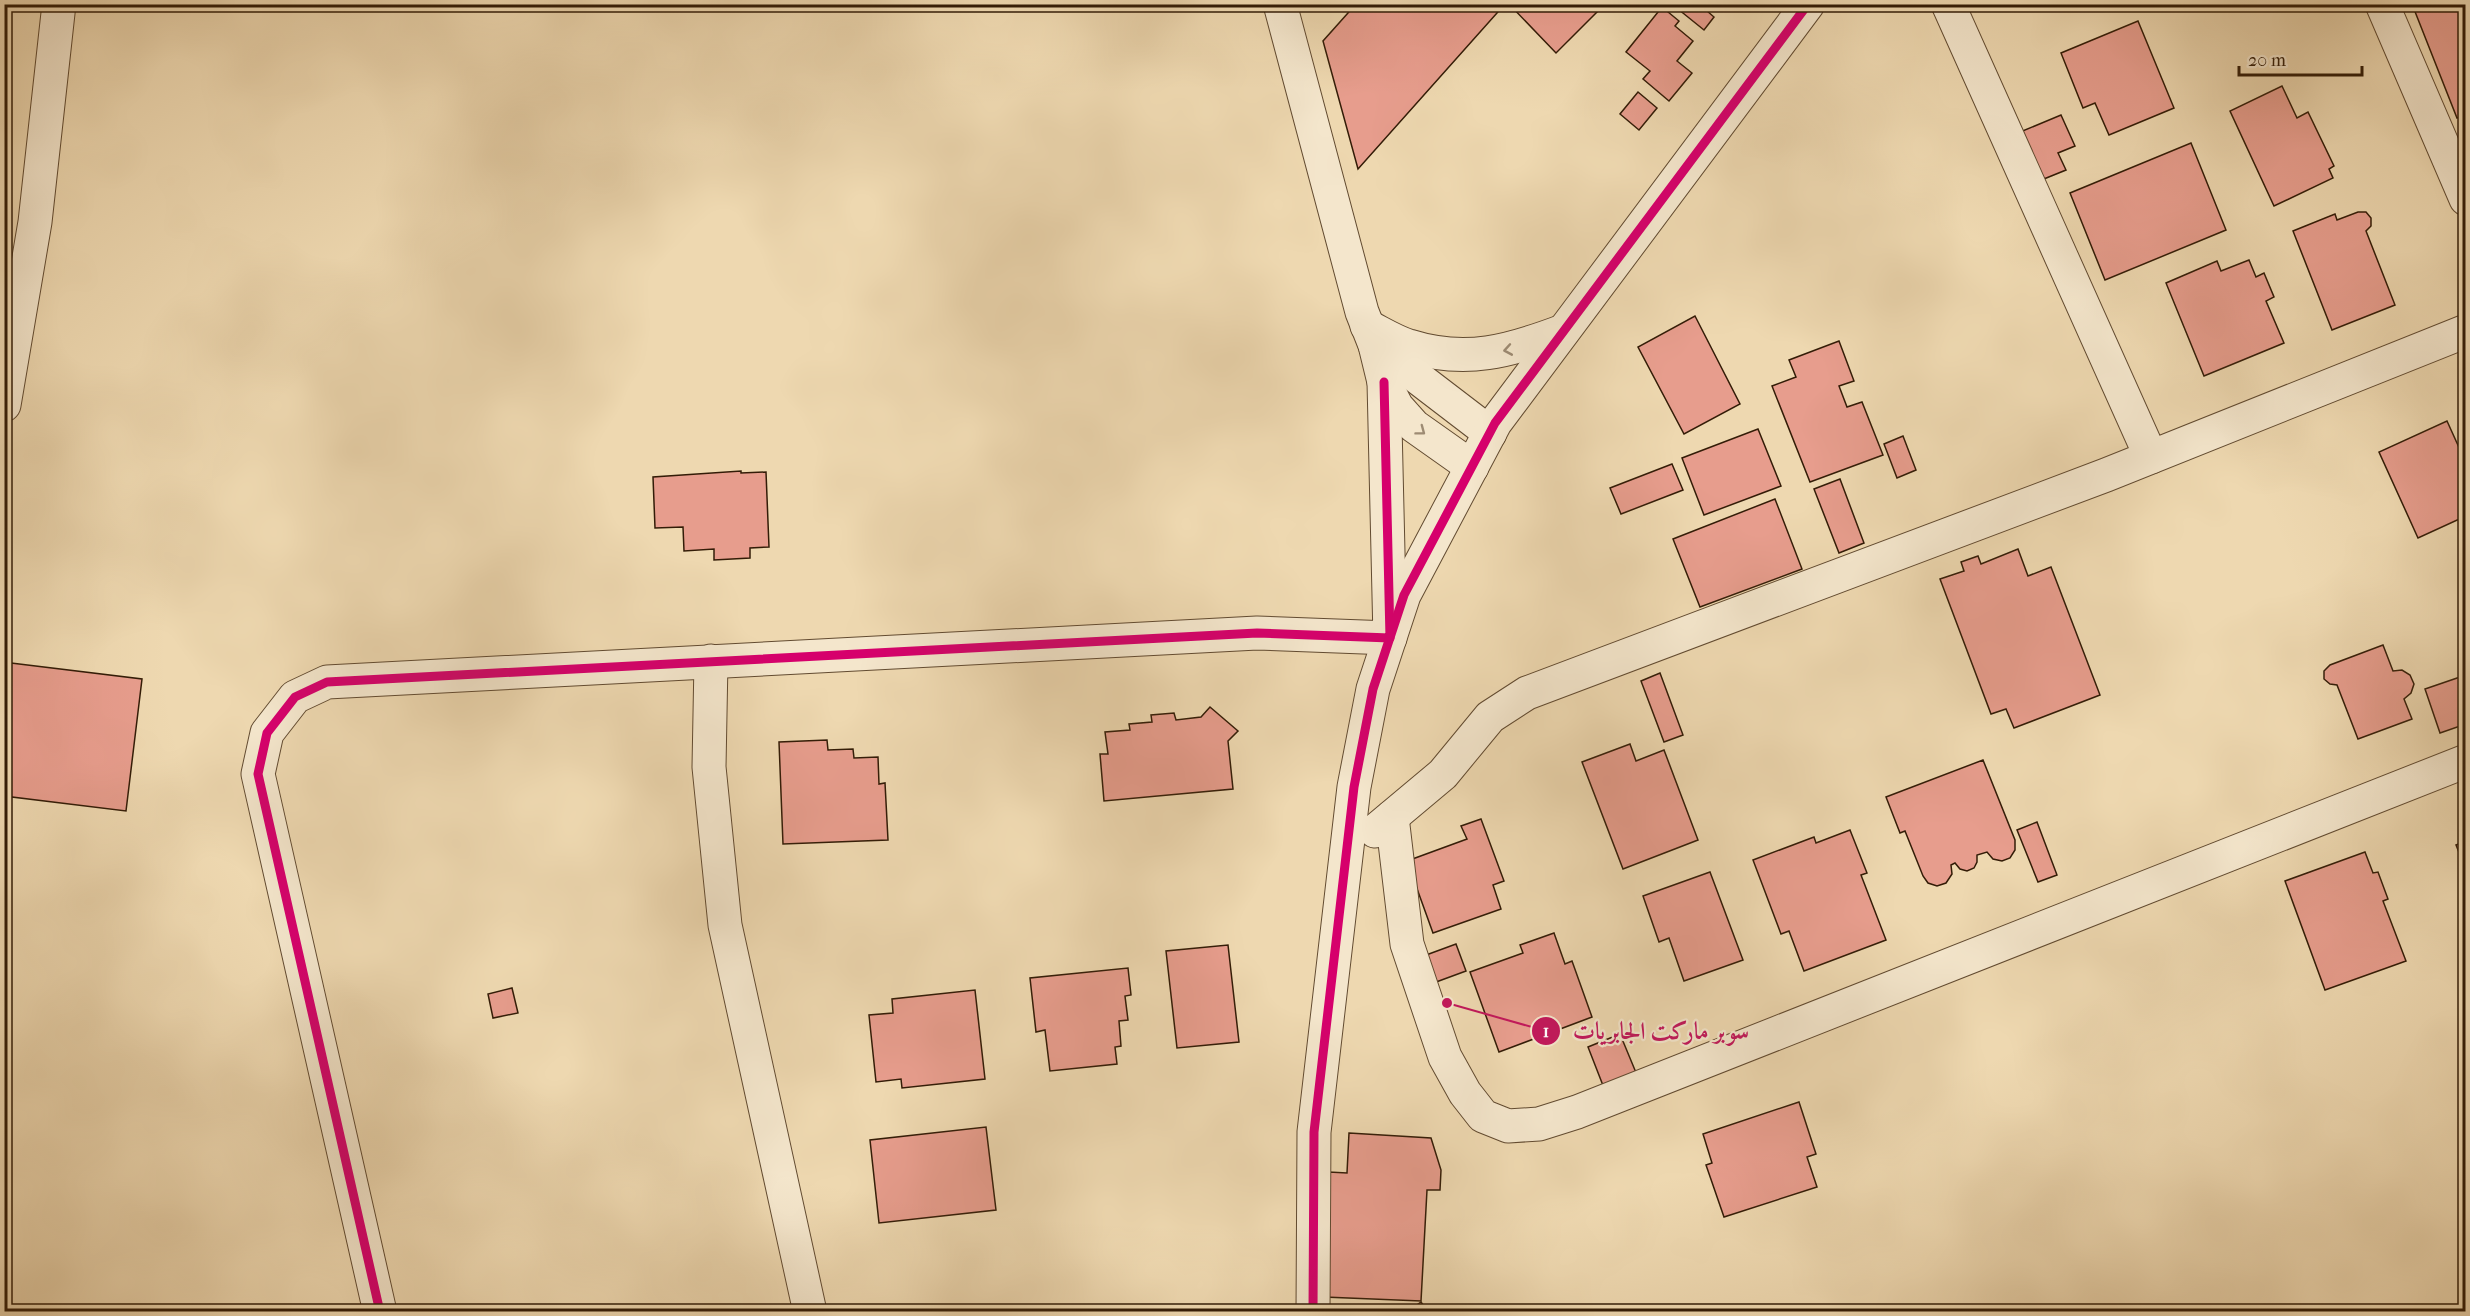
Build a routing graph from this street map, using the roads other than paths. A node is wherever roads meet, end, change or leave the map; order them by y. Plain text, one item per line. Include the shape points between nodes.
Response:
1 (58, 4) edge
2 (1280, 4) edge
3 (1808, 4) edge
4 (1948, 4) edge
5 (2382, 4) edge
6 (2466, 199) edge
7 (1563, 331) junction
8 (2466, 331) edge
9 (1371, 336) junction
10 (1384, 382) junction
11 (4, 405) edge
12 (1490, 433) junction
13 (2151, 457) junction
14 (1472, 467) junction
15 (1390, 638) junction
16 (711, 662) junction
17 (2466, 761) edge
18 (1392, 817) junction
19 (1346, 855) junction
20 (380, 1311) edge
21 (810, 1311) edge
22 (1313, 1311) edge

1 - 11 street via 35,222
2 - 9 street
3 - 7 street
4 - 13 street
5 - 6 street
7 -> 9 street via 1515,349 1479,354 1442,353
7 - 12 street
8 - 13 street
9 - 10 street
9 - 12 street
10 -> 14 street via 1397,407 1414,426
10 - 15 street
12 - 14 street
13 - 18 street via 1527,693 1490,717 1443,774
14 - 15 street via 1404,595
15 - 16 street via 1257,633
15 - 19 street via 1373,689 1354,787
16 - 20 street via 327,682 295,697 267,733 258,774
16 - 21 street via 709,767 725,925
17 - 18 street via 1577,1113 1539,1124 1508,1126 1483,1116 1445,1057 1407,944
18 - 19 street
19 - 22 street via 1314,1132

